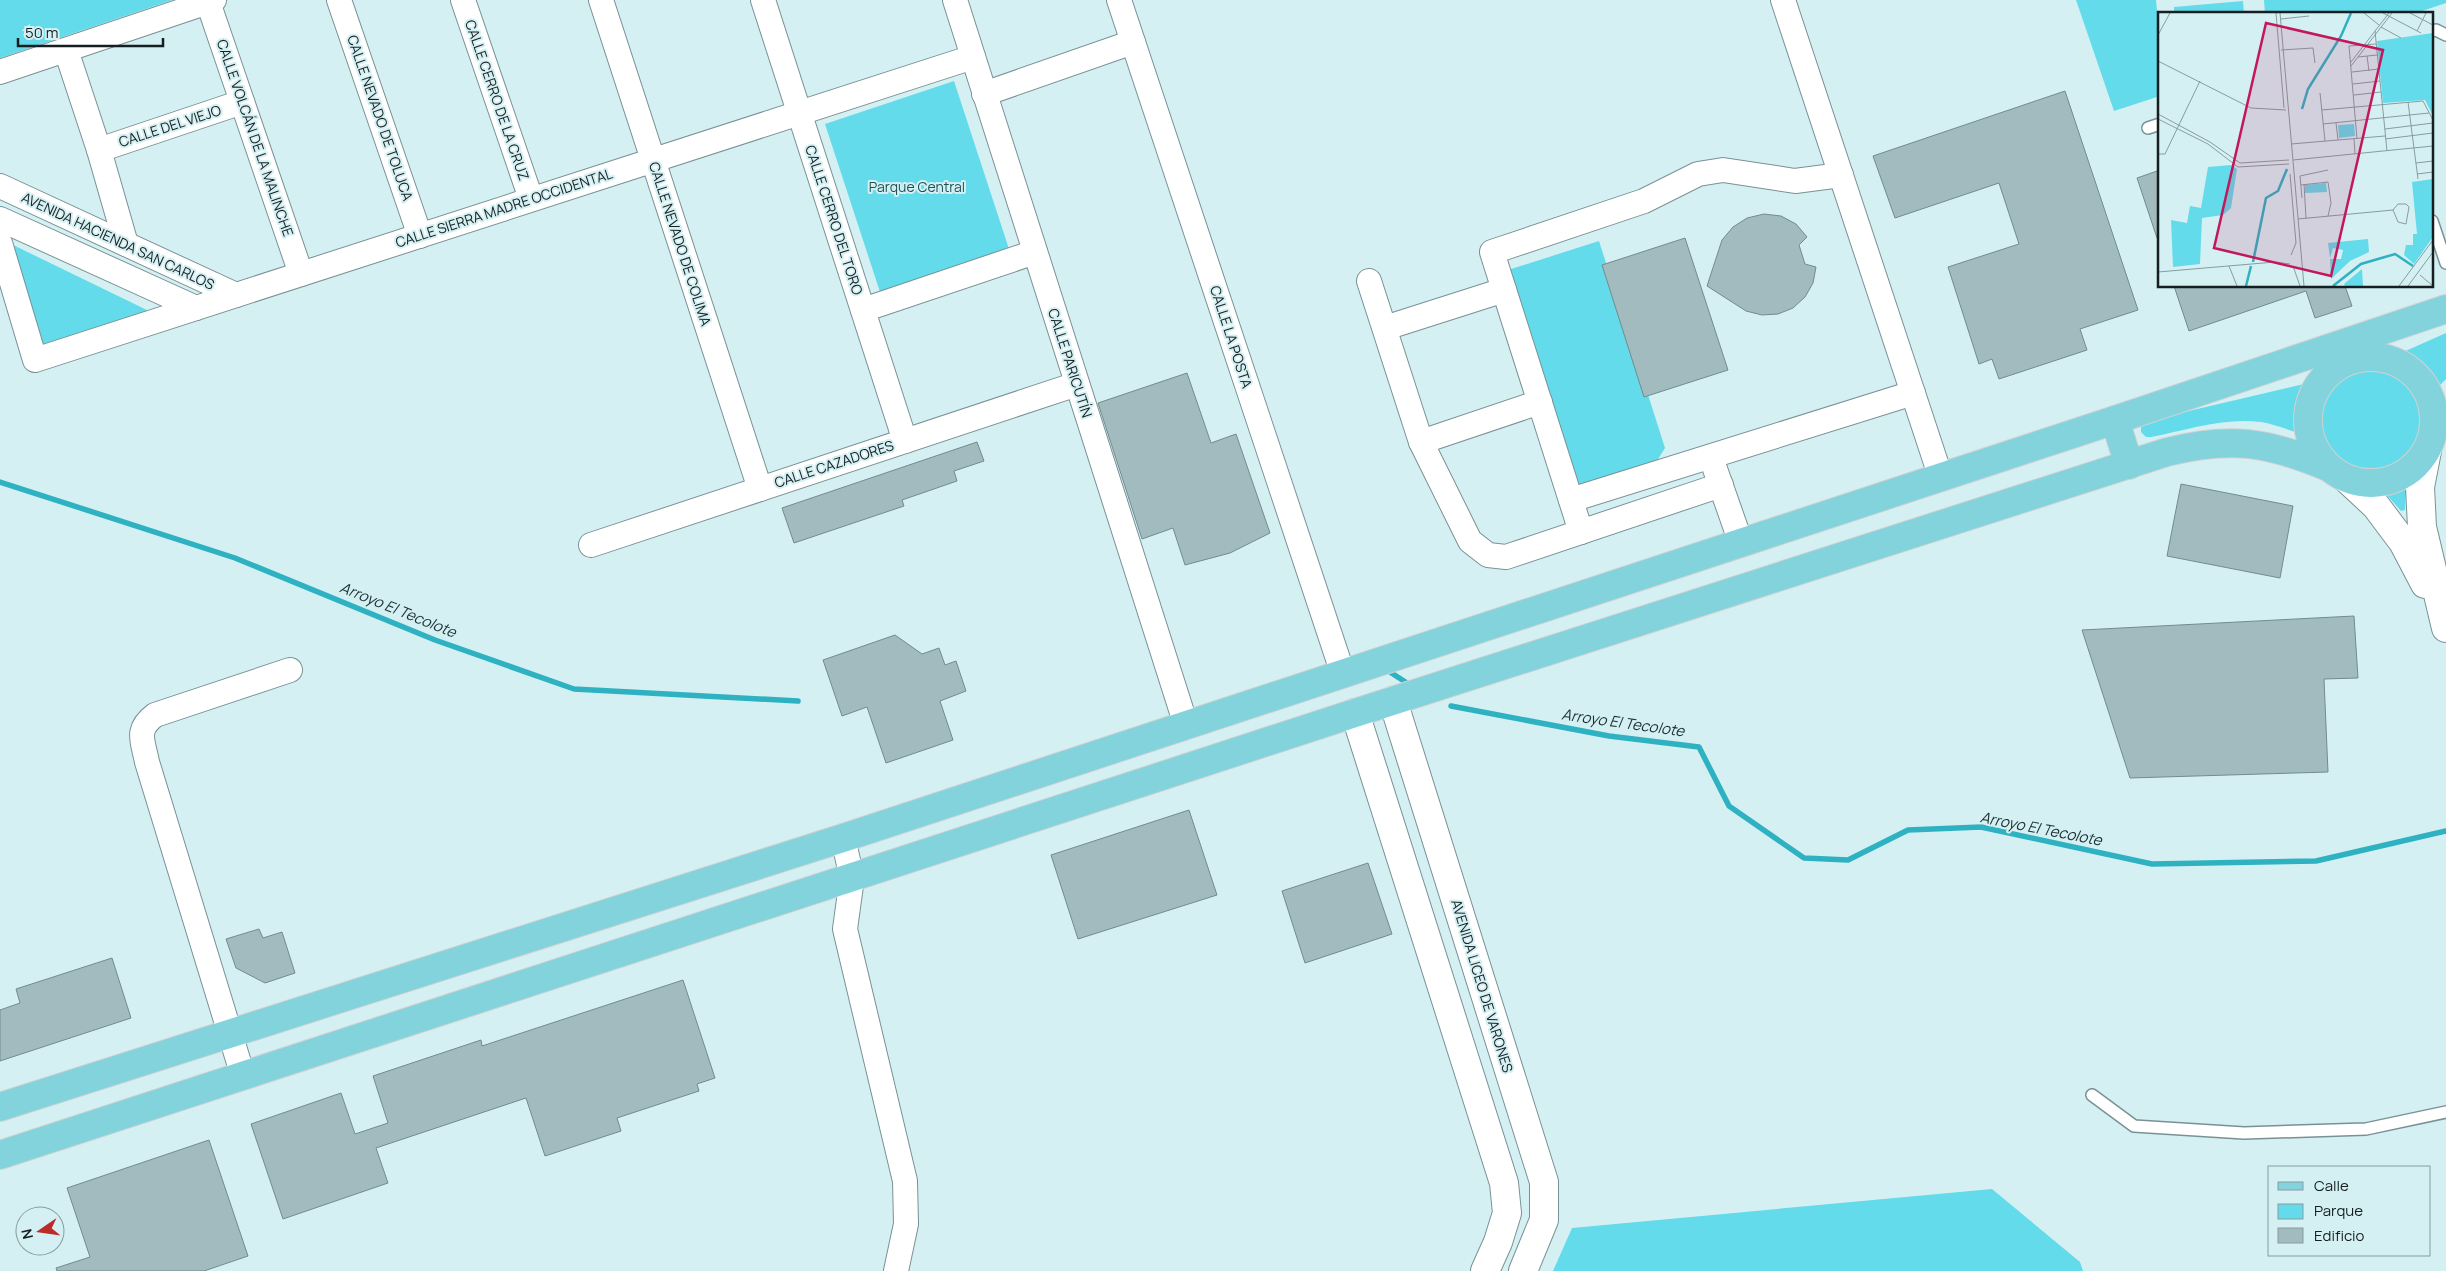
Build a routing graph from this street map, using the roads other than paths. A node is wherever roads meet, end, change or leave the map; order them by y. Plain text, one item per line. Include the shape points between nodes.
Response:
1 (339, 0) edge
2 (463, 0) edge
3 (601, 0) edge
4 (763, 0) edge
5 (954, 0) edge
6 (1119, 0) edge
7 (1783, 0) edge
8 (211, 1) edge
9 (2434, 30) edge
10 (2446, 35) edge
11 (1133, 42) junction
12 (66, 50) junction
13 (973, 57) junction
14 (0, 72) edge
15 (984, 94) junction
16 (242, 102) junction
17 (799, 113) junction
18 (2158, 125) edge
19 (2148, 128) dead end
20 (99, 150) junction
21 (653, 160) junction
22 (1841, 175) junction
23 (0, 186) edge
24 (531, 200) junction
25 (0, 219) edge
26 (2434, 227) edge
27 (420, 236) junction
28 (0, 244) edge
29 (126, 244) junction
30 (1035, 252) junction
31 (2446, 263) edge
32 (301, 274) junction
33 (1370, 281) dead end
34 (1504, 290) junction
35 (236, 295) junction
36 (196, 308) junction
37 (2446, 309) edge
38 (863, 310) junction
39 (2446, 323) edge
40 (1385, 328) junction
41 (2373, 356) junction
42 (2336, 366) junction
43 (1077, 384) junction
44 (1913, 393) junction
45 (1540, 402) junction
46 (2151, 408) junction
47 (2440, 415) edge
48 (2116, 420) junction
49 (905, 441) junction
50 (1421, 442) junction
51 (2427, 451) junction
52 (1711, 456) junction
53 (2129, 465) junction
54 (2338, 473) junction
55 (1941, 478) junction
56 (1720, 485) junction
57 (760, 489) junction
58 (1571, 500) junction
59 (1581, 532) junction
60 (1741, 543) junction
61 (591, 545) dead end
62 (2444, 621) edge
63 (1461, 636) junction
64 (290, 670) dead end
65 (1343, 674) junction
66 (1474, 675) junction
67 (1393, 701) junction
68 (1355, 713) junction
69 (1186, 725) junction
70 (844, 838) junction
71 (852, 878) junction
72 (228, 1034) junction
73 (243, 1076) junction
74 (2092, 1094) dead end
75 (0, 1107) edge
76 (2446, 1112) edge
77 (0, 1155) edge
78 (1498, 1242) junction
79 (1526, 1264) edge
80 (896, 1271) edge
81 (1485, 1271) edge

1 - 27 street, CALLE NEVADO DE TOLUCA
2 - 24 street, CALLE CERRO DE LA CRUZ
3 - 21 street, CALLE NEVADO DE COLIMA
4 - 17 street, CALLE CERRO DEL TORO
5 - 13 street, CALLE PARICUTÍN
6 - 11 street, CALLE LA POSTA
7 - 22 street
8 - 12 street
8 - 16 street, CALLE VOLCÁN DE LA MALINCHE
9 - 10 lane
11 - 15 street
11 - 65 street, CALLE LA POSTA
12 - 14 street
12 - 20 street
13 - 15 street, CALLE PARICUTÍN
13 - 17 street, CALLE SIERRA MADRE OCCIDENTAL
15 - 30 street, CALLE PARICUTÍN
16 - 20 street, CALLE DEL VIEJO
16 - 32 street, CALLE VOLCÁN DE LA MALINCHE
17 - 21 street, CALLE SIERRA MADRE OCCIDENTAL
17 - 38 street, CALLE CERRO DEL TORO
18 - 19 lane
20 - 29 street
21 - 24 street, CALLE SIERRA MADRE OCCIDENTAL
21 - 57 street, CALLE NEVADO DE COLIMA
22 - 34 street via 1795,180 1723,170 1698,174 1644,201 1492,252
22 - 44 street
23 - 29 street, AVENIDA HACIENDA SAN CARLOS
24 - 27 street, CALLE SIERRA MADRE OCCIDENTAL
25 - 36 street, AVENIDA HACIENDA SAN CARLOS
26 - 31 lane
27 - 32 street, CALLE SIERRA MADRE OCCIDENTAL
28 - 36 street, CALLE SIERRA MADRE OCCIDENTAL via 35,360
29 - 35 street, AVENIDA HACIENDA SAN CARLOS
30 - 38 street
30 - 43 street, CALLE PARICUTÍN
32 - 35 street, CALLE SIERRA MADRE OCCIDENTAL
33 - 40 street
34 - 40 street
34 - 45 street
35 - 36 street, CALLE SIERRA MADRE OCCIDENTAL
37 - 46 main road
38 - 49 street, CALLE CERRO DEL TORO
39 - 41 main road
40 - 50 street
41 - 42 main road via 2353,358
41 - 47 main road via 2392,359 2410,369 2427,390
42 - 46 main road
42 - 54 main road via 2322,379 2312,396 2308,415 2309,434 2316,452
43 - 49 street, CALLE CAZADORES
43 - 69 street, CALLE PARICUTÍN
44 - 52 street
44 - 55 street
45 - 50 street
45 - 58 street
46 - 48 main road
47 - 51 main road
48 - 53 main road
48 - 55 main road
49 - 57 street, CALLE CAZADORES
50 - 59 street via 1470,541 1488,555 1506,557
51 - 54 main road via 2401,476 2383,482 2365,483
51 - 62 street via 2420,487 2422,527
52 - 56 street
52 - 58 street
53 - 54 main road via 2199,444 2230,442 2294,452
53 - 66 main road
54 - 62 street via 2376,506 2403,542
55 - 60 main road
56 - 59 street
56 - 60 street
57 - 61 street, CALLE CAZADORES
58 - 59 street
60 - 63 main road
63 - 65 main road
63 - 66 main road
64 - 72 street via 155,715 145,723 142,731 147,762
65 - 69 main road
66 - 67 main road
67 - 68 main road
67 - 79 street, AVENIDA LICEO DE VARONES via 1544,1182 1544,1220
68 - 71 main road
68 - 78 street via 1504,1184 1507,1213
69 - 70 main road
70 - 71 street
70 - 72 main road
71 - 73 main road
71 - 80 street via 845,929 905,1180 906,1224
72 - 73 street
72 - 75 main road
73 - 77 main road
74 - 76 lane via 2134,1126 2244,1133 2366,1130
78 - 79 street
78 - 81 street

